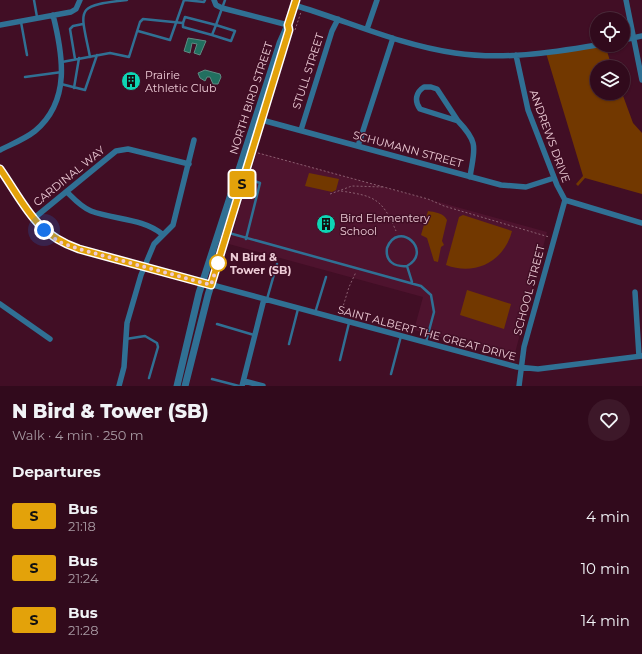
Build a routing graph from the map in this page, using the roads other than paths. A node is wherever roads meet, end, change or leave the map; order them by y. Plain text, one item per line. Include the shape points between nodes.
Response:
1 (34, 0) edge
2 (80, 0) edge
3 (127, 0) edge
4 (184, 0) edge
5 (205, 0) edge
6 (214, 0) edge
7 (225, 0) edge
8 (376, 0) edge
9 (626, 0) edge
10 (295, 3) edge
11 (222, 8) junction
12 (53, 14) junction
13 (37, 18) junction
14 (338, 18) junction
15 (21, 21) junction
16 (178, 22) junction
17 (184, 23) junction
18 (83, 24) junction
19 (216, 24) junction
20 (0, 25) edge
21 (288, 25) junction
22 (367, 29) junction
23 (138, 31) junction
24 (212, 34) junction
25 (642, 36) edge
26 (393, 38) junction
27 (633, 38) junction
28 (630, 39) edge
29 (590, 46) edge
30 (27, 55) dead end
31 (97, 55) junction
32 (516, 55) junction
33 (90, 57) junction
34 (80, 58) junction
35 (75, 59) junction
36 (62, 62) junction
37 (62, 72) junction
38 (25, 77) dead end
39 (642, 80) edge
40 (61, 84) junction
41 (74, 88) junction
42 (259, 119) junction
43 (458, 121) junction
44 (301, 130) junction
45 (194, 140) dead end
46 (358, 146) junction
47 (0, 150) edge
48 (189, 164) junction
49 (0, 169) edge
50 (241, 177) junction
51 (470, 177) junction
52 (554, 178) junction
53 (67, 192) junction
54 (565, 200) junction
55 (33, 219) junction
56 (642, 222) edge
57 (227, 233) junction
58 (162, 234) junction
59 (246, 239) junction
60 (277, 264) dead end
61 (408, 266) junction
62 (144, 267) junction
63 (326, 277) dead end
64 (203, 282) junction
65 (412, 282) junction
66 (211, 285) junction
67 (635, 292) dead end
68 (266, 299) junction
69 (0, 304) edge
70 (298, 309) junction
71 (315, 313) junction
72 (350, 322) junction
73 (217, 324) dead end
74 (254, 335) junction
75 (401, 336) junction
76 (50, 339) dead end
77 (126, 339) junction
78 (426, 342) junction
79 (289, 344) dead end
80 (640, 356) edge
81 (340, 360) dead end
82 (522, 368) junction
83 (391, 374) dead end
84 (150, 378) dead end
85 (212, 379) dead end
86 (243, 383) edge
87 (119, 386) edge
88 (177, 386) edge
89 (185, 386) edge
90 (239, 386) edge
91 (263, 386) edge
92 (519, 386) edge

1 - 13 lane
2 - 12 street via 76,9
3 - 18 lane via 95,4 83,13
4 - 5 lane
4 - 16 lane
6 - 11 street via 216,5
7 - 11 lane
8 - 22 street
9 - 27 street
10 - 14 street
10 - 21 street, NORTH BIRD STREET
11 - 19 lane
11 - 21 street
12 - 13 street
12 - 36 street
13 - 15 street
14 - 22 street
14 - 44 street, STULL STREET
15 - 20 street
15 - 30 lane
16 - 17 lane
16 - 23 lane via 143,19
16 - 23 lane via 170,40
17 - 19 lane via 185,17
17 - 24 lane via 182,27
18 - 33 lane
18 - 35 lane via 70,29
19 - 24 lane
19 - 24 lane via 235,31 231,41
21 - 42 street, NORTH BIRD STREET via 280,43
22 - 26 street
23 - 31 lane via 129,57 110,53
25 - 27 street
26 - 32 street via 455,53 482,56
26 - 46 street
27 - 28 street
27 - 39 street
29 - 32 street
31 - 33 lane
31 - 41 lane via 85,90
32 - 52 street, ANDREWS DRIVE via 528,110
33 - 34 lane
34 - 35 lane
34 - 41 lane
35 - 36 lane
36 - 37 street
37 - 38 lane
37 - 40 street
40 - 41 lane
40 - 47 street via 59,97 42,124 27,136
42 - 44 street, SCHUMANN STREET
42 - 50 street, NORTH BIRD STREET
43 - 43 street via 436,89 428,87 419,91 416,102 422,110
43 - 51 street via 473,139 476,151
44 - 46 street, SCHUMANN STREET
45 - 48 street
46 - 51 street, SCHUMANN STREET
48 - 53 street, CARDINAL WAY via 121,149
48 - 58 street via 173,226
49 - 55 street, SAINT ALBERT THE GREAT DRIVE
50 - 57 street, NORTH BIRD STREET
50 - 59 lane via 260,183
50 - 64 street, NORTH BIRD STREET
51 - 52 street, SCHUMANN STREET via 506,186 526,187
52 - 54 street, ANDREWS DRIVE
53 - 55 street, CARDINAL WAY
53 - 58 street via 91,211 147,225
54 - 56 street
54 - 82 street, SCHOOL STREET via 524,347
55 - 62 street, SAINT ALBERT THE GREAT DRIVE via 50,236 69,246
57 - 59 lane
57 - 66 street, NORTH BIRD STREET
58 - 62 street
59 - 65 lane
60 - 68 lane
61 - 61 lane via 415,260 416,247 407,238 394,238 387,248 388,260 395,265
61 - 65 lane
62 - 64 street, SAINT ALBERT THE GREAT DRIVE
62 - 77 street via 127,322
63 - 71 lane
64 - 66 street, SAINT ALBERT THE GREAT DRIVE
64 - 88 street, NORTH BIRD STREET
65 - 78 lane via 431,295 434,312
66 - 68 street, SAINT ALBERT THE GREAT DRIVE
66 - 89 street, NORTH BIRD STREET
67 - 80 street
68 - 70 street, SAINT ALBERT THE GREAT DRIVE
68 - 74 street
69 - 76 street
70 - 71 street, SAINT ALBERT THE GREAT DRIVE
70 - 79 lane
71 - 72 street, SAINT ALBERT THE GREAT DRIVE
72 - 75 street, SAINT ALBERT THE GREAT DRIVE
72 - 81 lane
73 - 74 lane
74 - 86 street
75 - 78 street, SAINT ALBERT THE GREAT DRIVE
75 - 83 lane
77 - 84 lane via 145,336 157,343
77 - 87 street via 124,367
78 - 82 street, SAINT ALBERT THE GREAT DRIVE
80 - 82 street, SAINT ALBERT THE GREAT DRIVE via 547,368
82 - 92 street, SCHOOL STREET
85 - 90 lane
86 - 91 street

